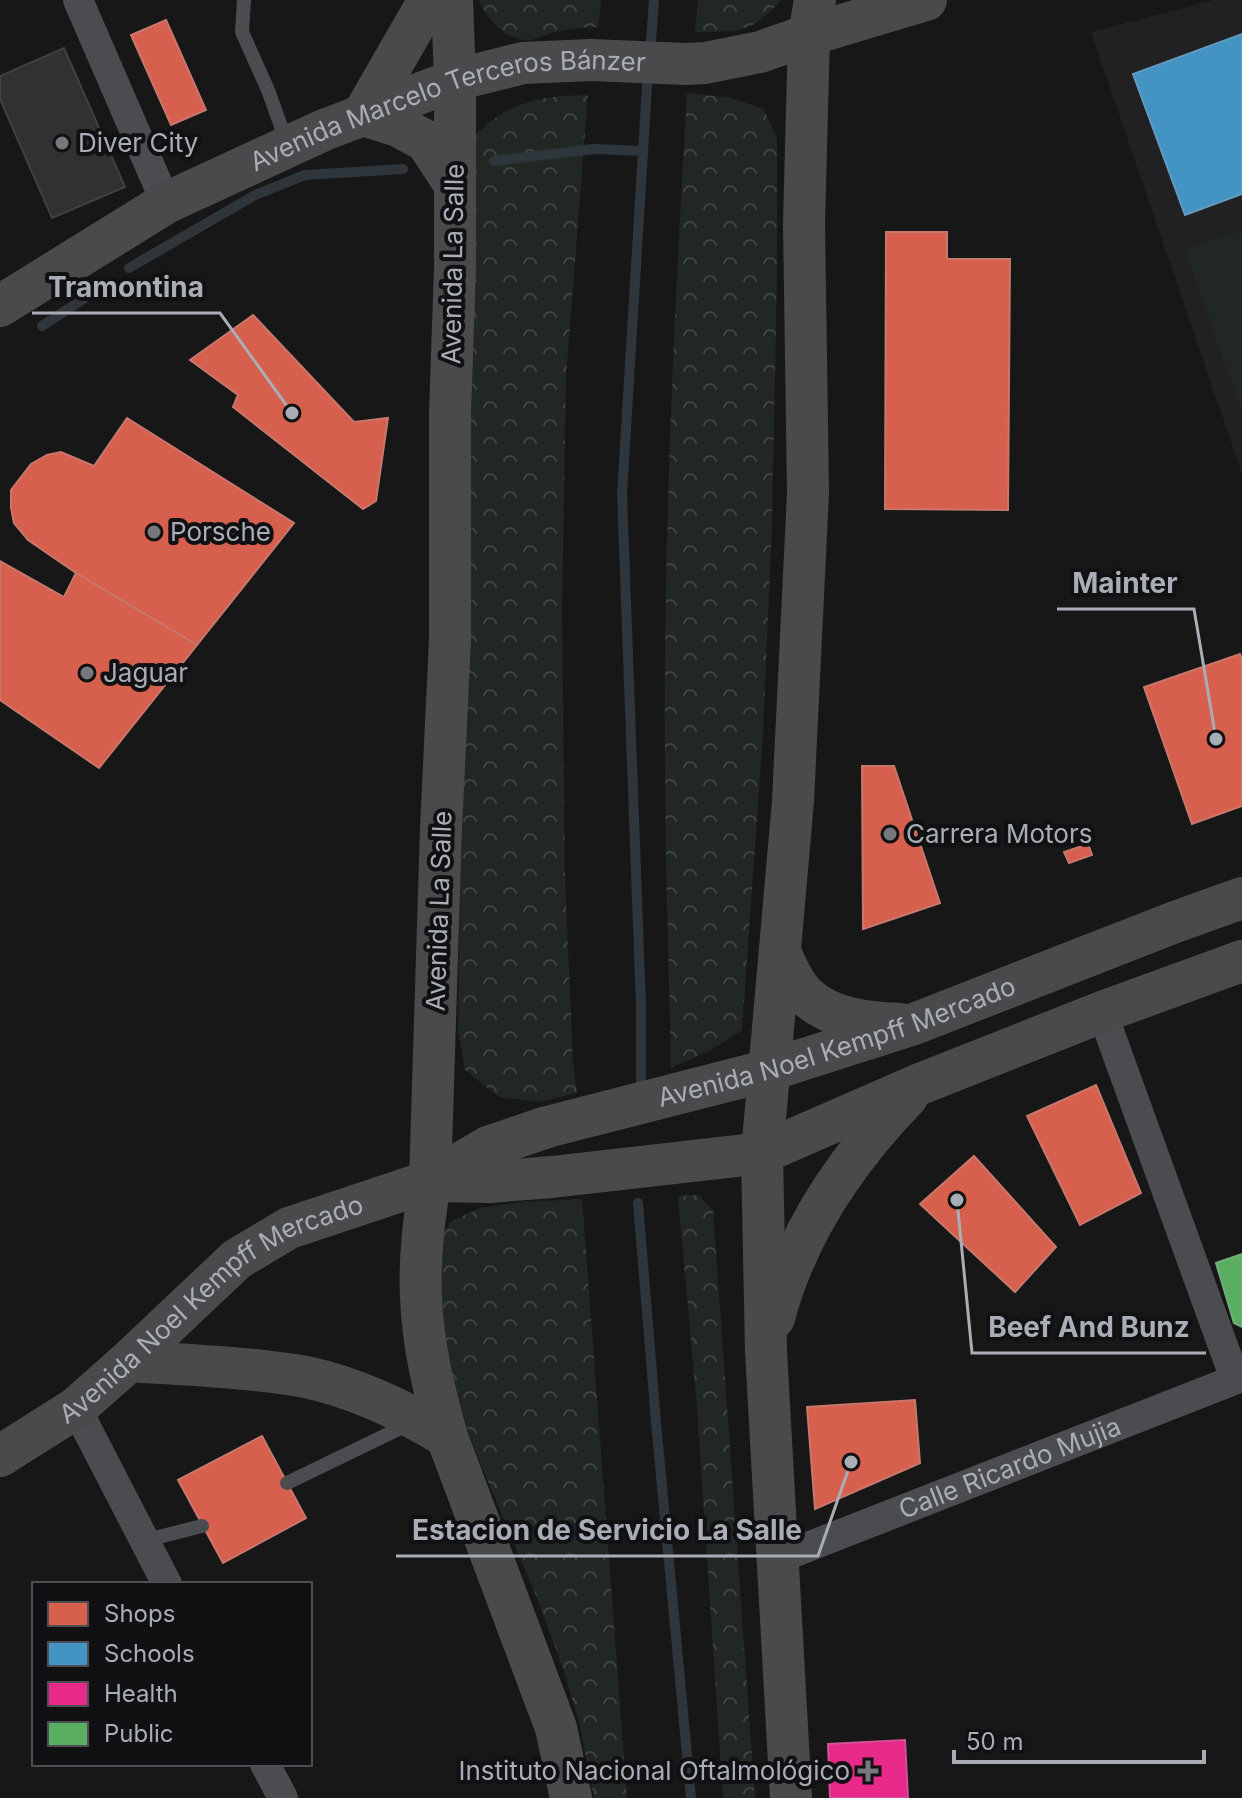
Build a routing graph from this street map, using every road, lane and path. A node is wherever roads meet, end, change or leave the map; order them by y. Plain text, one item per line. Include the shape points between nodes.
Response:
1 (78, 0) edge
2 (244, 0) edge
3 (429, 0) edge
4 (452, 0) edge
5 (926, 0) edge
6 (812, 18) edge
7 (455, 80) junction
8 (363, 115) junction
9 (288, 147) junction
10 (455, 185) junction
11 (166, 203) junction
12 (0, 306) edge
13 (1242, 898) edge
14 (780, 951) junction
15 (1242, 961) edge
16 (1102, 1012) junction
17 (914, 1024) junction
18 (770, 1070) junction
19 (920, 1084) junction
20 (762, 1153) junction
21 (430, 1181) junction
22 (766, 1351) junction
23 (129, 1361) junction
24 (1239, 1378) edge
25 (76, 1408) junction
26 (433, 1428) junction
27 (0, 1456) edge
28 (287, 1483) dead end
29 (202, 1526) dead end
30 (143, 1541) junction
31 (777, 1559) junction
32 (166, 1582) edge
33 (266, 1766) edge
34 (283, 1798) edge
35 (571, 1798) edge
36 (791, 1798) edge

1 - 11 street
2 - 9 lane via 242,32
3 - 8 main road
4 - 7 main road, Avenida La Salle
5 - 6 main road, Avenida Marcelo Terceros Bánzer
6 - 7 main road, Avenida Marcelo Terceros Bánzer via 760,52 705,63 523,63
6 - 14 main road via 804,223 808,493
7 - 8 main road, Avenida Marcelo Terceros Bánzer
7 - 10 main road, Avenida La Salle
8 - 9 main road, Avenida Marcelo Terceros Bánzer
8 - 10 main road via 426,141
9 - 11 main road, Avenida Marcelo Terceros Bánzer
10 - 21 main road, Avenida La Salle via 450,640
11 - 12 main road, Avenida Marcelo Terceros Bánzer
13 - 17 main road, Avenida Noel Kempff Mercado
14 - 17 main road via 806,996 833,1013 867,1023
14 - 18 main road
15 - 16 main road, Avenida Noel Kempff Mercado
16 - 19 main road, Avenida Noel Kempff Mercado
16 - 24 street
17 - 18 main road, Avenida Noel Kempff Mercado
18 - 20 main road
18 - 21 main road, Avenida Noel Kempff Mercado via 556,1124 488,1147
19 - 20 main road, Avenida Noel Kempff Mercado
19 - 22 main road via 859,1150 834,1186 793,1265
20 - 21 main road, Avenida Noel Kempff Mercado via 489,1182
20 - 22 main road
21 - 23 main road, Avenida Noel Kempff Mercado via 289,1228 237,1259
21 - 26 main road, Avenida La Salle via 420,1297 434,1391
22 - 31 main road
23 - 25 main road, Avenida Noel Kempff Mercado
23 - 26 main road via 304,1376 382,1401
24 - 31 street, Calle Ricardo Mujia
25 - 27 main road, Avenida Noel Kempff Mercado
25 - 30 street
26 - 28 lane
26 - 35 main road, Avenida La Salle via 556,1728
29 - 30 lane
30 - 32 street
31 - 36 main road
33 - 34 street

